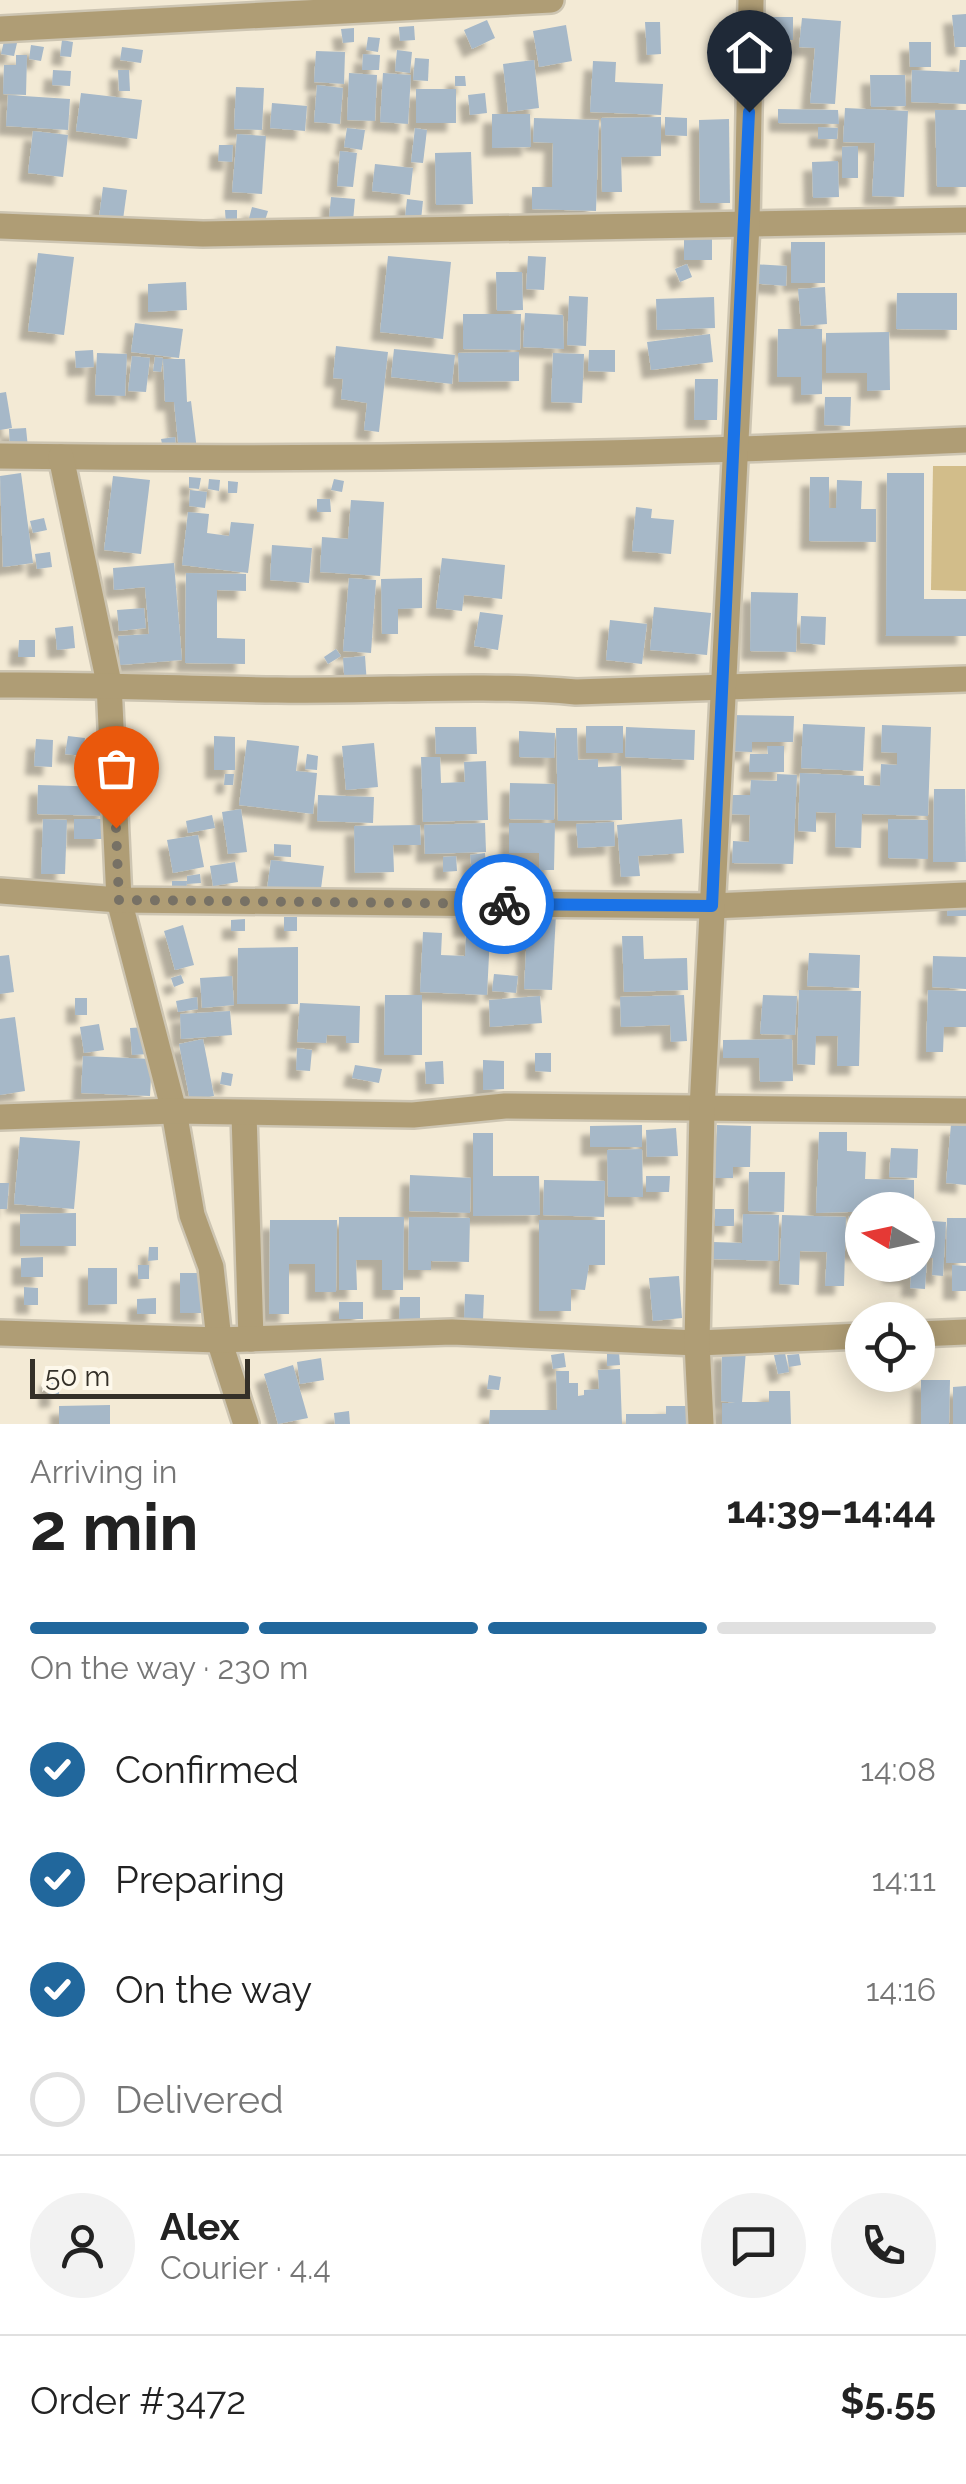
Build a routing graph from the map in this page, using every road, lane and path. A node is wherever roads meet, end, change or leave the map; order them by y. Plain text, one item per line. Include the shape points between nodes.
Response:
1 (551, 0) edge
2 (751, 0) edge
3 (0, 29) edge
4 (966, 220) edge
5 (747, 224) junction
6 (0, 226) edge
7 (966, 440) edge
8 (734, 450) junction
9 (0, 456) edge
10 (61, 457) junction
11 (966, 680) edge
12 (109, 683) junction
13 (0, 684) edge
14 (726, 686) junction
15 (0, 891) edge
16 (966, 896) edge
17 (119, 900) junction
18 (712, 906) junction
19 (702, 1110) junction
20 (966, 1111) edge
21 (174, 1112) junction
22 (244, 1114) junction
23 (0, 1117) edge
24 (966, 1332) edge
25 (0, 1333) edge
26 (935, 1333) edge
27 (845, 1337) edge
28 (251, 1339) junction
29 (219, 1340) junction
30 (697, 1342) junction
31 (246, 1424) edge
32 (700, 1424) edge

1 - 3 street
2 - 5 street
4 - 5 street
5 - 6 street via 203,234
5 - 8 street
7 - 8 street
8 - 10 street via 247,461
8 - 14 street
9 - 10 street
10 - 12 street
11 - 14 street
12 - 13 street
12 - 14 street via 576,692
12 - 17 street
14 - 18 street
15 - 17 street
16 - 18 street
17 - 18 street
17 - 21 street
18 - 19 street
19 - 20 street
19 - 22 street via 506,1106 412,1115
19 - 30 street
21 - 22 street
21 - 23 street
21 - 29 street via 192,1215 211,1267
22 - 28 street
24 - 26 street
25 - 29 street
27 - 30 street
28 - 29 street
28 - 30 street via 452,1332
29 - 31 street
30 - 32 street

